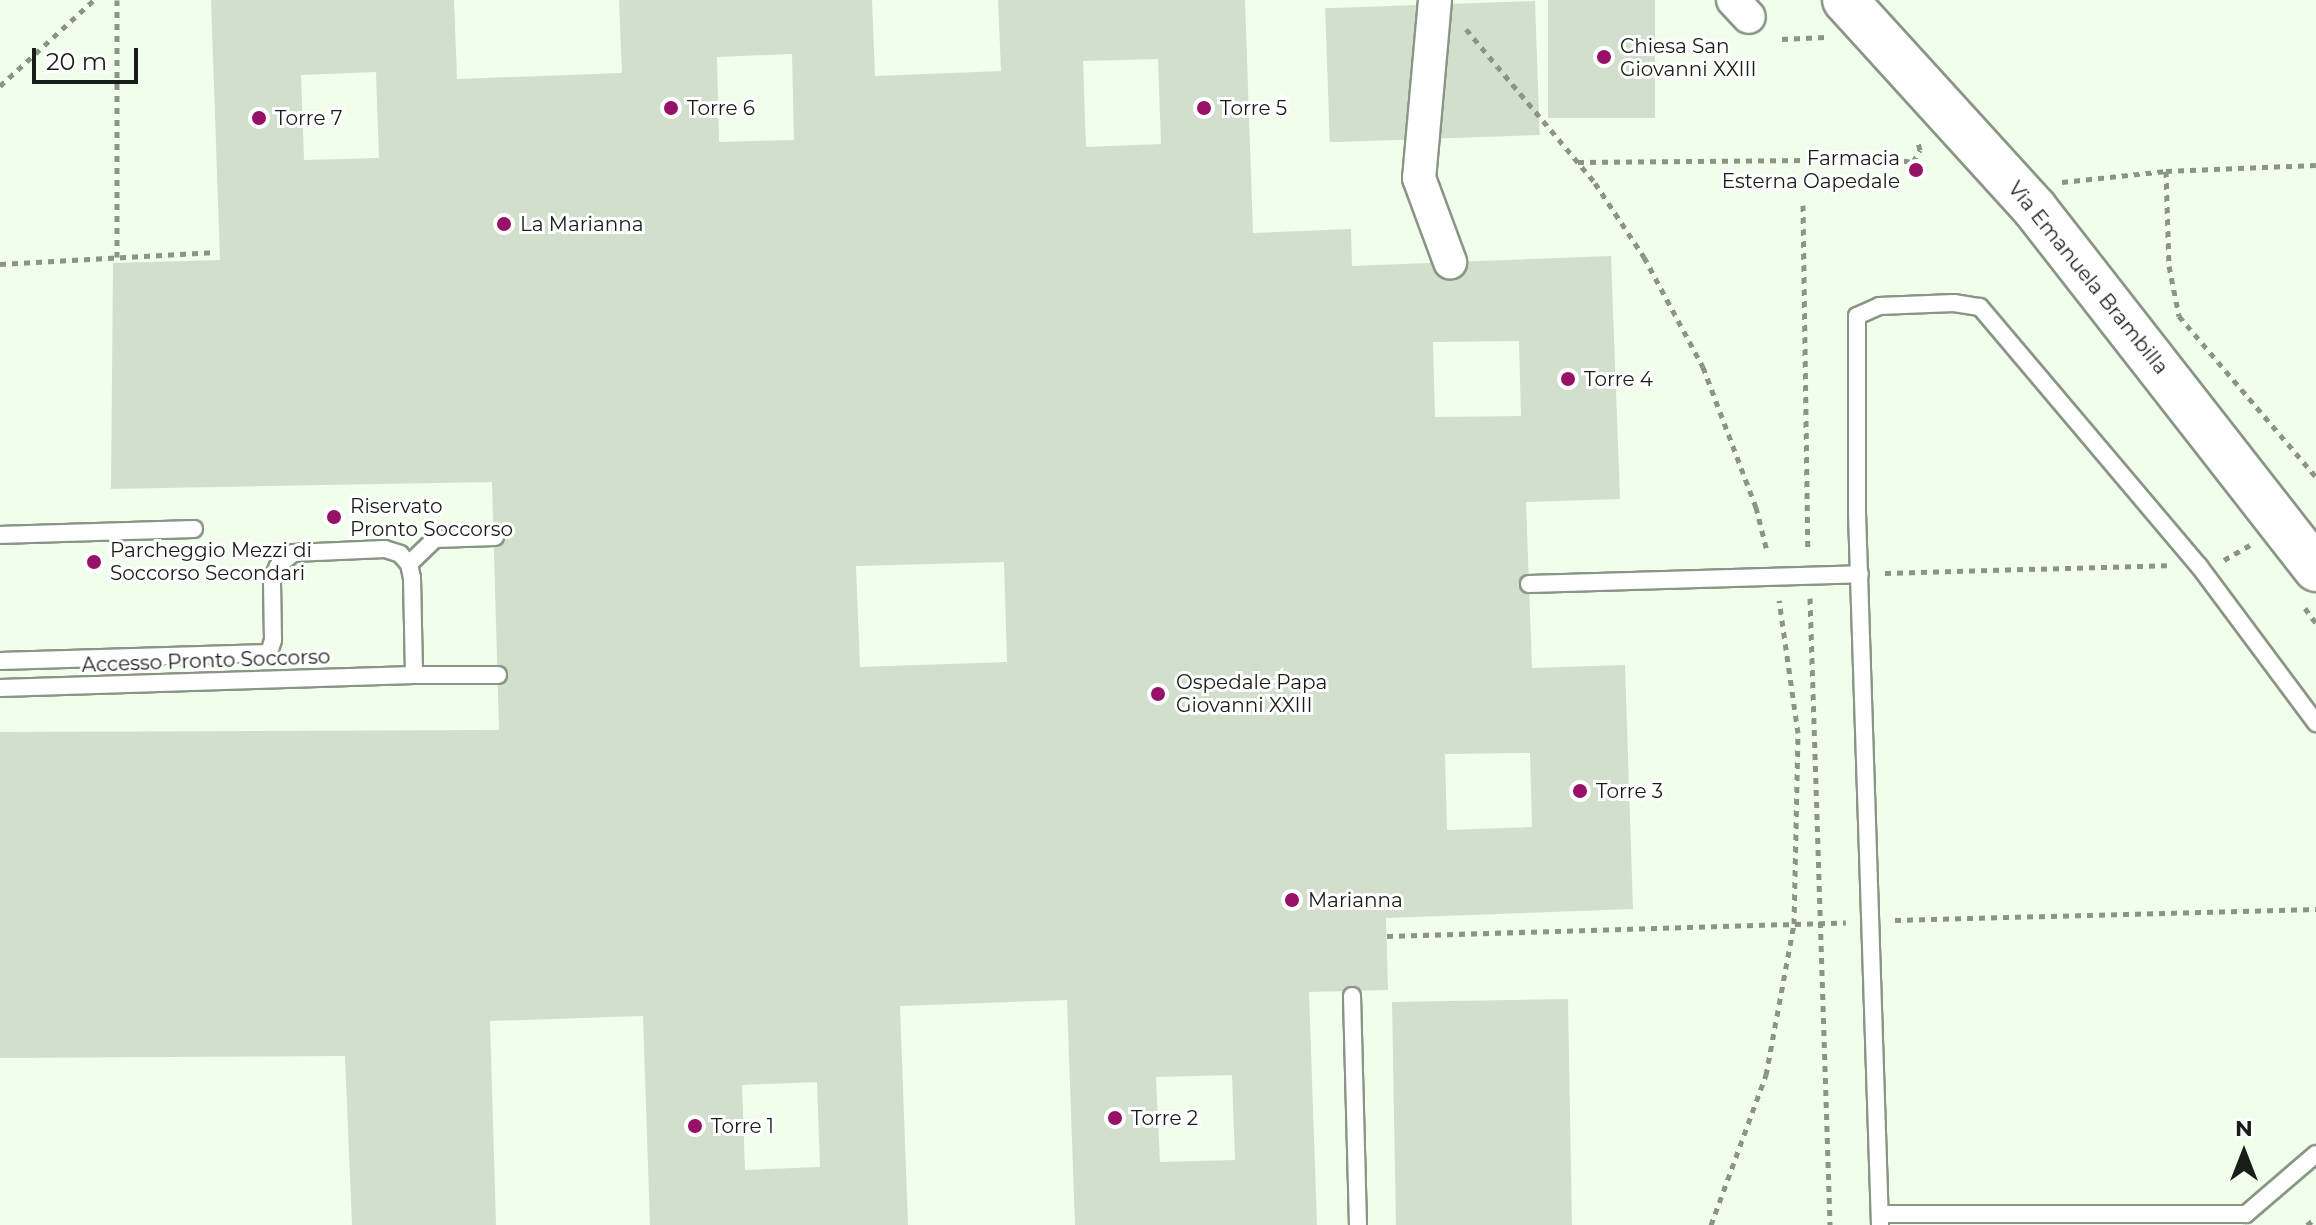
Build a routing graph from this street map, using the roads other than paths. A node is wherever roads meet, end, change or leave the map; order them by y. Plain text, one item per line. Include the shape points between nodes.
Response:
1 (1435, 0) edge
2 (1845, 0) edge
3 (1450, 262) dead end
4 (194, 529) dead end
5 (0, 535) edge
6 (495, 537) dead end
7 (409, 564) junction
8 (2316, 569) edge
9 (1860, 574) junction
10 (1529, 584) dead end
11 (0, 661) edge
12 (414, 675) junction
13 (498, 675) dead end
14 (0, 688) edge
15 (2316, 723) edge
16 (1352, 996) dead end
17 (2316, 1154) edge
18 (1880, 1220) edge
19 (1358, 1225) edge

1 - 3 street via 1419,178
2 - 8 street, Via Emanuela Brambilla via 2071,253
4 - 5 lane
6 - 7 lane via 435,539
7 - 11 lane, Accesso Pronto Soccorso via 385,549 293,553 272,580 269,653
7 - 12 lane
9 - 10 lane
9 - 15 lane via 1857,316 1879,306 1980,307 2199,566
9 - 18 lane
12 - 13 lane, Accesso Pronto Soccorso
12 - 14 lane, Accesso Pronto Soccorso
16 - 19 lane
17 - 18 lane via 2246,1214

